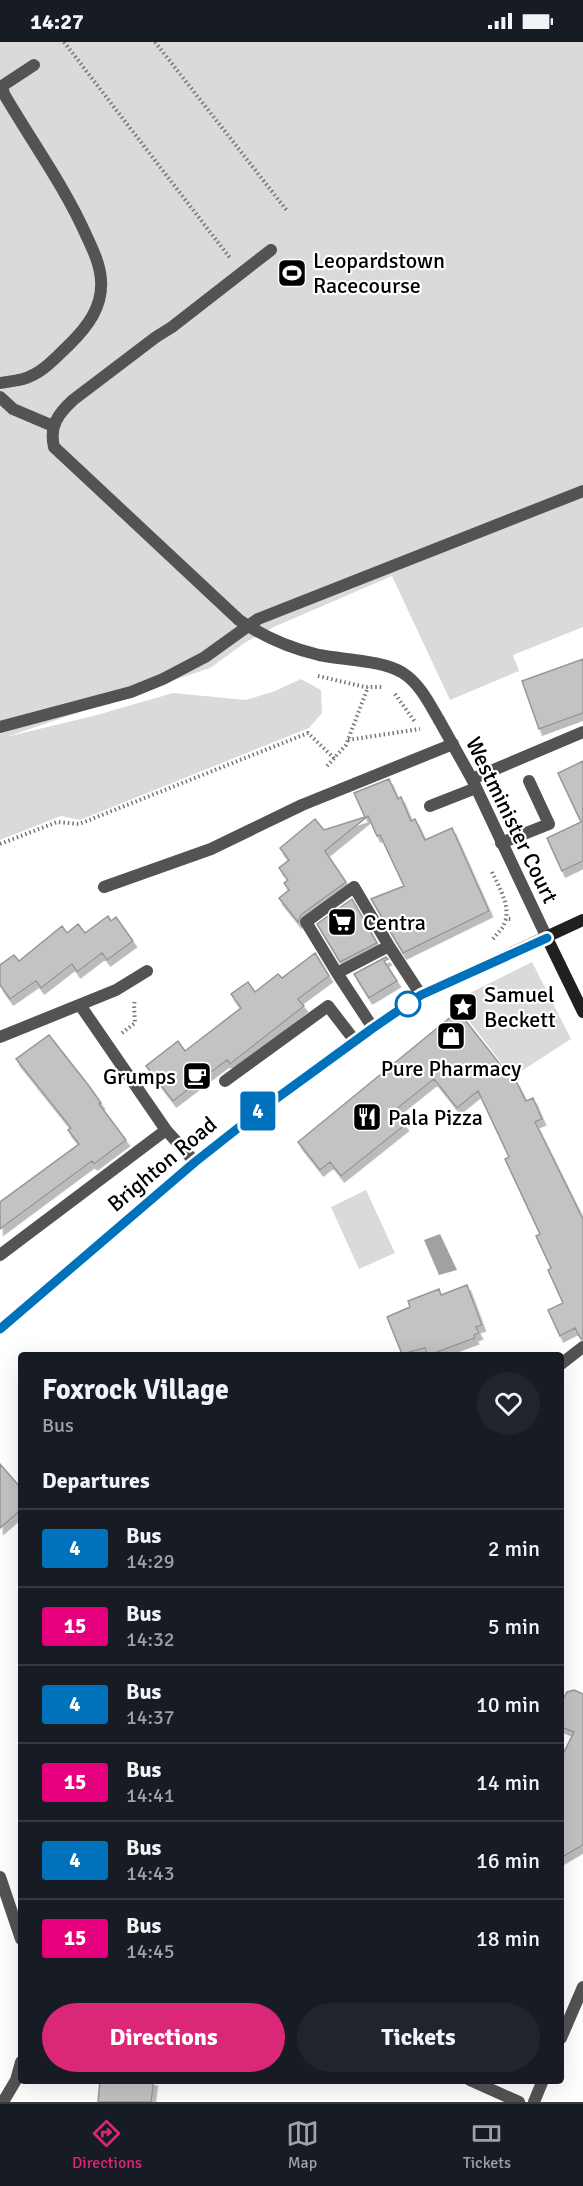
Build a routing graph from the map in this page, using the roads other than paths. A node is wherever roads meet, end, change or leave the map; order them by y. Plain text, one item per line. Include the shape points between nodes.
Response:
1 (34, 65) dead end
2 (1, 87) edge
3 (271, 250) dead end
4 (0, 383) edge
5 (0, 398) edge
6 (53, 426) junction
7 (583, 491) edge
8 (248, 626) junction
9 (0, 727) edge
10 (583, 732) edge
11 (453, 744) junction
12 (529, 781) dead end
13 (474, 783) junction
14 (430, 806) dead end
15 (501, 843) junction
16 (104, 887) dead end
17 (583, 920) edge
18 (547, 938) junction
19 (389, 946) junction
20 (147, 971) dead end
21 (337, 973) junction
22 (421, 995) junction
23 (80, 1005) junction
24 (583, 1012) edge
25 (373, 1028) junction
26 (0, 1037) edge
27 (355, 1041) junction
28 (225, 1081) dead end
29 (166, 1130) junction
30 (195, 1162) junction
31 (0, 1255) edge
32 (0, 1329) edge
33 (583, 1347) edge
34 (564, 1362) edge
35 (0, 1877) edge
36 (18, 1930) edge
37 (583, 1987) edge
38 (564, 2031) edge
39 (18, 2071) edge
40 (479, 2084) edge
41 (541, 2084) edge
42 (3, 2102) edge
43 (519, 2102) edge
44 (534, 2102) edge

1 - 2 street
2 - 4 street via 80,221 99,262 101,282 99,302 86,328 53,361 23,379
3 - 6 street via 73,400
5 - 6 street via 13,409
6 - 8 street, Westminister Court via 54,447 62,456
7 - 8 street
8 - 9 street via 205,657 163,679 131,692
8 - 11 street, Westminister Court via 288,646 388,666 403,673 426,696
10 - 13 street
11 - 13 street, Westminister Court
11 - 16 street via 302,805 211,849
12 - 15 street via 549,824
13 - 14 street
13 - 15 street, Westminister Court
15 - 18 street, Westminister Court
17 - 18 street, Brighton Road
18 - 22 street, Brighton Road
18 - 24 street
19 - 21 street
19 - 21 street via 354,887 306,922
19 - 22 street
20 - 23 street
21 - 25 street
22 - 25 street, Brighton Road
23 - 26 street
23 - 29 street
25 - 27 street, Brighton Road
27 - 28 street via 328,1006
27 - 30 street, Brighton Road
29 - 30 street
29 - 31 street
30 - 32 street, Brighton Road
33 - 34 street
35 - 36 street
37 - 38 street
39 - 42 street
40 - 43 street
41 - 44 street

